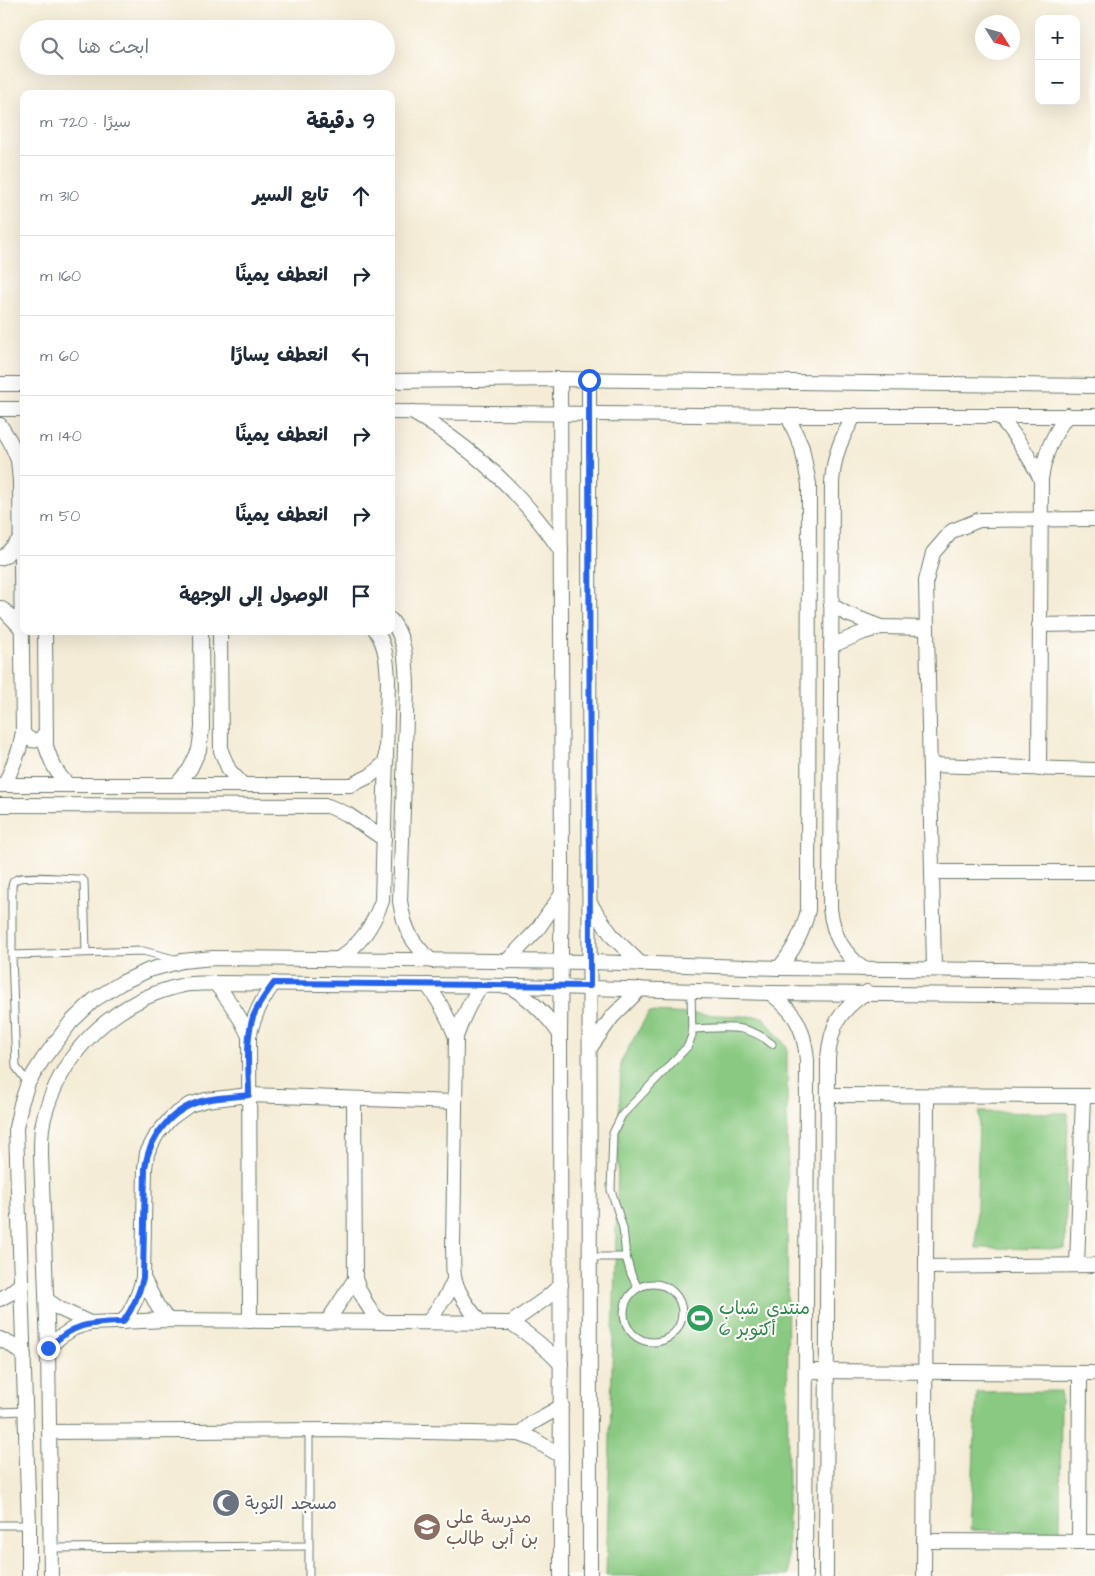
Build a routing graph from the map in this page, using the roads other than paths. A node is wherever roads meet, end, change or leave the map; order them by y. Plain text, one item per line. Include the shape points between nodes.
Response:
1 (560, 379) junction
2 (589, 380) junction
3 (395, 381) edge
4 (0, 384) edge
5 (20, 384) edge
6 (1095, 386) edge
7 (0, 409) edge
8 (20, 409) edge
9 (395, 412) edge
10 (412, 412) junction
11 (560, 413) junction
12 (589, 413) junction
13 (1067, 415) junction
14 (788, 416) junction
15 (856, 416) junction
16 (999, 416) junction
17 (1095, 416) edge
18 (0, 425) edge
19 (20, 469) edge
20 (1041, 479) junction
21 (832, 482) junction
22 (808, 484) junction
23 (1095, 519) edge
24 (1040, 520) junction
25 (20, 539) edge
26 (561, 552) junction
27 (0, 558) edge
28 (831, 605) junction
29 (0, 608) edge
30 (1095, 624) edge
31 (1039, 625) junction
32 (395, 626) edge
33 (20, 627) edge
34 (881, 627) junction
35 (927, 628) junction
36 (22, 635) edge
37 (45, 635) edge
38 (201, 635) edge
39 (220, 635) edge
40 (378, 635) edge
41 (831, 646) junction
42 (202, 728) junction
43 (220, 730) junction
44 (46, 731) junction
45 (23, 732) junction
46 (386, 762) junction
47 (930, 765) junction
48 (1039, 768) junction
49 (1095, 770) edge
50 (3, 785) edge
51 (68, 785) junction
52 (176, 785) junction
53 (243, 785) junction
54 (330, 786) junction
55 (0, 805) edge
56 (328, 806) junction
57 (384, 838) junction
58 (932, 872) junction
59 (1095, 872) edge
60 (562, 893) junction
61 (382, 901) junction
62 (400, 901) junction
63 (591, 905) junction
64 (830, 909) junction
65 (808, 910) junction
66 (86, 952) junction
67 (12, 955) junction
68 (337, 960) junction
69 (182, 961) junction
70 (432, 961) junction
71 (506, 962) junction
72 (562, 962) junction
73 (591, 962) junction
74 (641, 964) junction
75 (779, 968) junction
76 (863, 968) junction
77 (934, 969) junction
78 (1095, 971) edge
79 (215, 983) junction
80 (274, 983) junction
81 (427, 985) junction
82 (481, 986) junction
83 (509, 986) junction
84 (562, 986) junction
85 (590, 986) junction
86 (640, 989) junction
87 (692, 991) junction
88 (770, 992) junction
89 (867, 992) junction
90 (1095, 996) edge
91 (692, 1029) junction
92 (560, 1034) junction
93 (249, 1036) junction
94 (456, 1037) junction
95 (772, 1044) dead end
96 (590, 1049) junction
97 (28, 1083) junction
98 (249, 1095) junction
99 (828, 1095) junction
100 (927, 1096) junction
101 (1089, 1096) edge
102 (354, 1099) junction
103 (455, 1102) junction
104 (590, 1257) junction
105 (626, 1257) junction
106 (1077, 1265) junction
107 (1095, 1265) edge
108 (926, 1267) junction
109 (143, 1278) junction
110 (355, 1279) junction
111 (454, 1280) junction
112 (21, 1284) junction
113 (561, 1285) junction
114 (638, 1288) junction
115 (0, 1299) edge
116 (47, 1300) junction
117 (168, 1320) junction
118 (250, 1321) junction
119 (123, 1322) junction
120 (327, 1322) junction
121 (380, 1322) junction
122 (428, 1322) junction
123 (480, 1322) junction
124 (90, 1323) junction
125 (511, 1323) junction
126 (0, 1339) edge
127 (48, 1348) junction
128 (24, 1356) junction
129 (561, 1364) junction
130 (806, 1371) junction
131 (827, 1371) junction
132 (925, 1372) junction
133 (1080, 1373) junction
134 (1095, 1373) edge
135 (562, 1406) junction
136 (25, 1411) junction
137 (0, 1412) edge
138 (309, 1430) junction
139 (50, 1432) junction
140 (519, 1434) junction
141 (561, 1456) junction
142 (0, 1525) edge
143 (29, 1525) junction
144 (924, 1541) junction
145 (1079, 1542) junction
146 (1095, 1542) edge
147 (309, 1546) junction
148 (51, 1548) junction
149 (28, 1576) edge
150 (51, 1576) edge
151 (309, 1576) edge
152 (561, 1576) edge
153 (590, 1576) edge
154 (805, 1576) edge
155 (826, 1576) edge
156 (924, 1576) edge

1 - 2 street
1 - 3 street
1 - 11 street
2 - 6 street
2 - 12 street
4 - 5 street
7 - 8 street
9 - 10 street
10 - 11 street
10 - 26 street via 451,436 493,470 534,514
11 - 12 street
11 - 26 street
12 - 14 street
12 - 63 street
13 - 16 street
13 - 17 street
13 - 20 street via 1045,456
14 - 15 street
14 - 22 street via 802,448
15 - 16 street
15 - 21 street via 838,447
16 - 20 street via 1030,456
18 - 19 street
20 - 24 street
21 - 22 street
21 - 28 street
22 - 65 street
23 - 24 street
24 - 31 street
24 - 35 street via 979,520 952,531 933,553 926,580
25 - 27 street
26 - 60 street
28 - 34 street
28 - 41 street
29 - 33 street
30 - 31 street
31 - 48 street
32 - 62 street via 405,651 407,686
34 - 35 street
34 - 41 street
35 - 47 street
36 - 45 street
37 - 44 street
38 - 42 street
39 - 43 street
40 - 46 street via 387,657
41 - 64 street
42 - 43 street via 210,737 216,736
42 - 52 street via 199,750 190,769
43 - 53 street via 221,751 229,770
44 - 45 street via 44,737 32,741
44 - 51 street via 50,761
45 - 50 street via 16,759
46 - 54 street via 370,776 351,785
46 - 57 street
47 - 48 street
47 - 58 street
48 - 49 street
50 - 51 street
51 - 52 street
52 - 53 street
53 - 54 street
54 - 56 street via 338,797
55 - 56 street
56 - 57 street
57 - 61 street
58 - 59 street
58 - 77 street
60 - 71 street via 537,930
60 - 72 street
61 - 62 street via 391,909
61 - 68 street via 365,935
62 - 70 street via 409,935
63 - 73 street
63 - 74 street via 613,937
64 - 65 street
64 - 76 street via 839,943
65 - 75 street via 798,941
66 - 67 lane
66 - 67 lane via 84,881 19,878 12,886
66 - 69 lane via 143,951
67 - 97 lane via 16,1067
68 - 69 street via 212,958
68 - 70 street
69 - 97 street via 149,970 94,1000 71,1022
70 - 71 street
71 - 72 street
72 - 73 street
72 - 84 street
73 - 74 street
73 - 85 street
74 - 75 street
75 - 76 street
76 - 77 street
77 - 78 street
79 - 80 street
79 - 93 street via 229,1000
79 - 116 street via 186,985 156,993 128,1006 81,1044 63,1070 50,1097 42,1127 41,1187
80 - 81 street
80 - 93 street via 253,1017
81 - 82 street
81 - 94 street via 448,1016
82 - 83 street
82 - 94 street via 466,1010
83 - 84 street
83 - 92 street via 534,1003
84 - 85 street
84 - 92 street
85 - 86 street
85 - 96 street
86 - 87 street
86 - 96 street via 612,1017
87 - 88 street
87 - 91 lane
88 - 89 street
88 - 130 street via 798,1021 805,1040 807,1060
89 - 90 street
89 - 99 street via 850,1004 830,1038
91 - 95 lane via 740,1028 757,1033
91 - 105 lane via 688,1046 622,1115 613,1134 611,1190
92 - 113 street
93 - 98 street
94 - 103 street
96 - 104 street
97 - 112 street via 16,1128
98 - 102 street
98 - 109 street via 189,1105 157,1134 147,1154 145,1168
98 - 118 street
99 - 100 street
99 - 131 street
100 - 101 street
100 - 108 street
101 - 106 street
102 - 103 street
102 - 110 street
103 - 111 street
104 - 105 lane
104 - 153 street
105 - 114 lane
106 - 107 street
106 - 108 street
108 - 132 street
109 - 117 street
109 - 119 street via 140,1294
110 - 120 street
110 - 121 street via 360,1295
111 - 122 street
111 - 123 street via 469,1310
112 - 115 street
112 - 128 street
113 - 125 street
113 - 129 street
114 - 114 lane via 625,1306 628,1327 645,1341 667,1338 681,1320 678,1298 660,1285
116 - 124 street
116 - 127 street
117 - 118 street
117 - 119 street
118 - 120 street
119 - 124 street
120 - 121 street
121 - 122 street
122 - 123 street
123 - 125 street
124 - 127 street via 74,1328
125 - 129 street via 535,1339
126 - 128 street
127 - 139 street
128 - 136 street
129 - 135 street
130 - 131 street
130 - 154 street
131 - 132 street
131 - 155 street
132 - 133 street
132 - 144 street
133 - 134 street
133 - 145 street
135 - 140 street
135 - 141 street
136 - 137 lane
136 - 143 street
138 - 139 street
138 - 140 street
138 - 147 lane
139 - 148 street
140 - 141 street via 534,1439
141 - 152 street
142 - 143 lane
143 - 149 street
144 - 145 street
144 - 156 street
145 - 146 street
147 - 148 lane
147 - 151 lane
148 - 150 street

